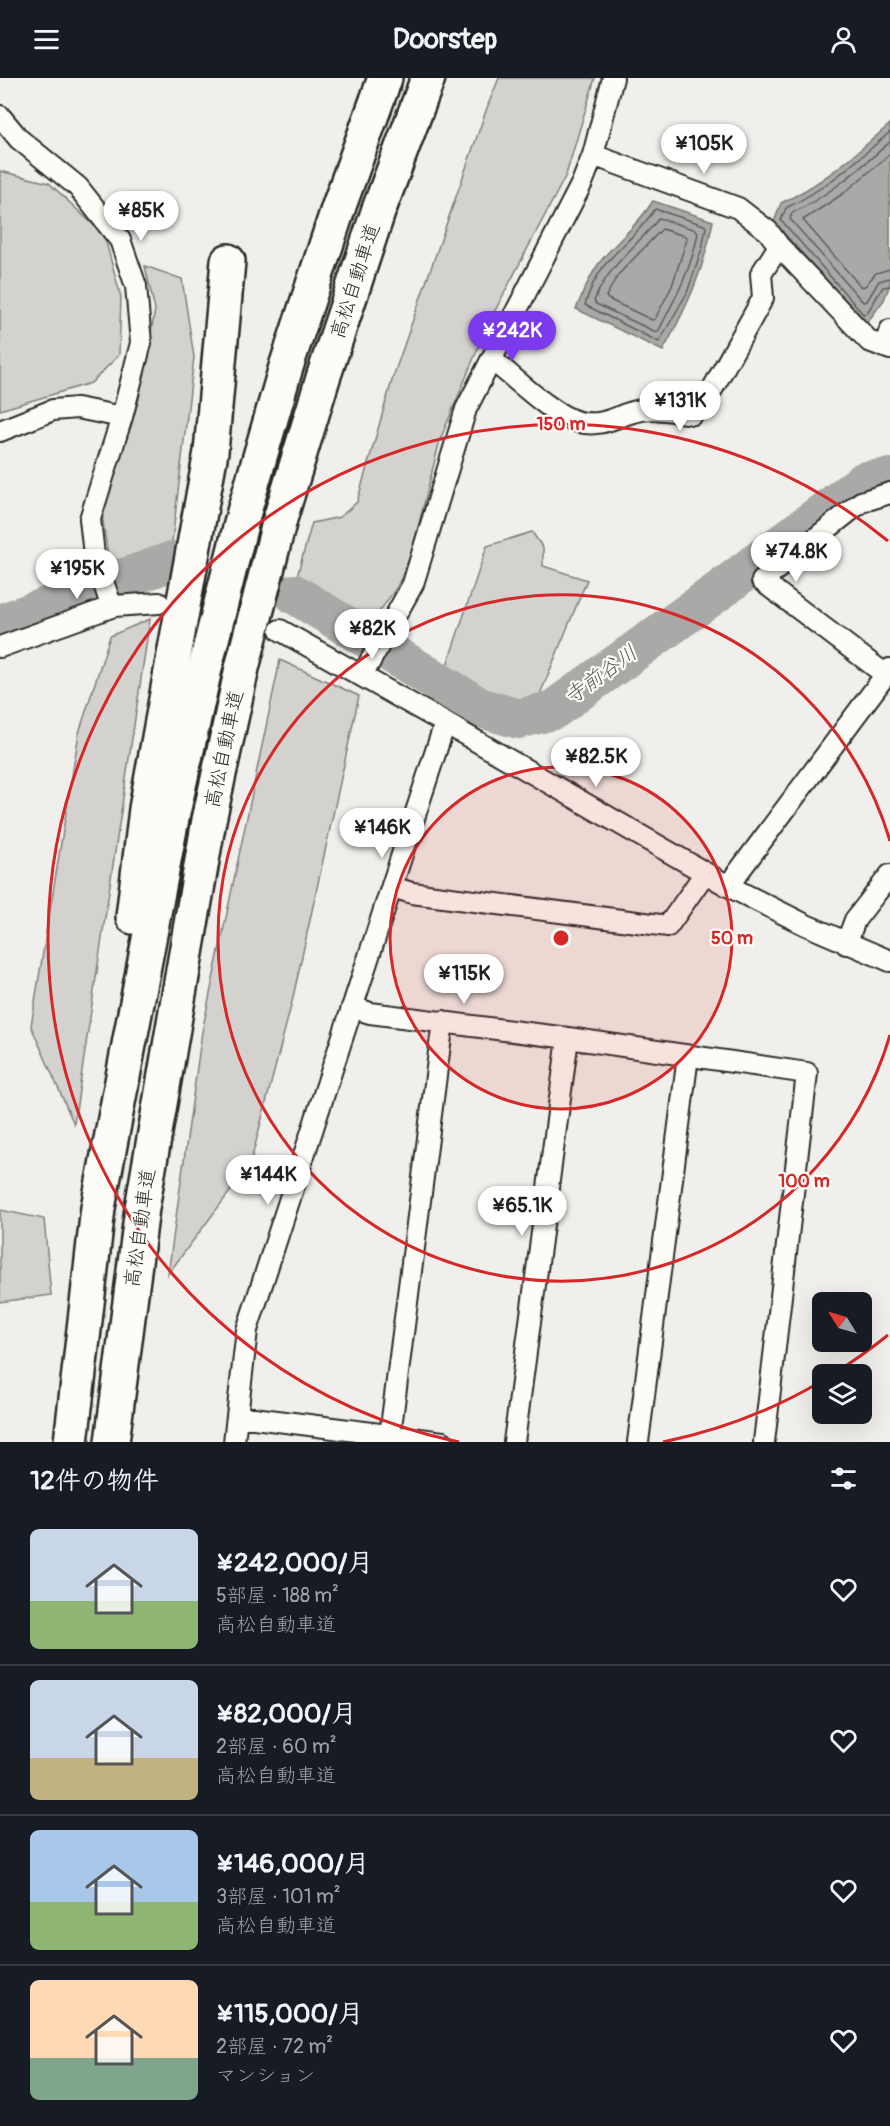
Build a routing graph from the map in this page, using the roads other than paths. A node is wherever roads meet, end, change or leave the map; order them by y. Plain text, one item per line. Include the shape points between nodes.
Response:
1 (385, 78) edge
2 (428, 78) edge
3 (449, 78) edge
4 (613, 78) edge
5 (0, 116) edge
6 (593, 155) junction
7 (378, 212) junction
8 (779, 246) junction
9 (228, 261) dead end
10 (888, 342) edge
11 (492, 360) junction
12 (122, 417) junction
13 (0, 431) edge
14 (890, 493) edge
15 (112, 602) junction
16 (159, 603) dead end
17 (280, 630) dead end
18 (0, 647) edge
19 (888, 672) edge
20 (362, 676) junction
21 (445, 723) junction
22 (705, 873) junction
23 (890, 875) edge
24 (728, 886) junction
25 (392, 887) junction
26 (846, 944) junction
27 (890, 961) edge
28 (352, 1007) junction
29 (443, 1022) junction
30 (568, 1038) junction
31 (688, 1056) junction
32 (98, 1208) junction
33 (238, 1416) junction
34 (390, 1435) junction
35 (71, 1442) edge
36 (112, 1442) edge
37 (234, 1442) edge
38 (442, 1442) edge
39 (514, 1442) edge
40 (638, 1442) edge
41 (764, 1442) edge

1 - 32 highway, 高松自動車道 via 286,367 244,512 173,813
2 - 7 highway, 高松自動車道
3 - 7 highway
4 - 6 street
5 - 12 street via 19,139 78,187 120,240 136,286 141,344
6 - 8 street via 738,208 768,231
6 - 11 street
7 - 36 highway, 高松自動車道 via 280,519 216,784 142,1208
8 - 10 street via 869,341
8 - 11 street via 761,274 763,298 713,388 693,414 657,408 639,410 607,423 579,422 556,411
9 - 32 highway via 211,452 146,809
11 - 20 street via 466,409 413,585
12 - 13 street via 77,408 53,410
12 - 15 street via 90,519 94,555
14 - 19 street via 861,502 762,581
15 - 16 street
15 - 18 street
17 - 20 street
19 - 24 street
20 - 21 street
21 - 22 street
21 - 25 street
22 - 24 street
22 - 25 street via 668,926 412,894
23 - 26 street via 855,920
24 - 26 street
25 - 28 street
26 - 27 street
28 - 29 street
28 - 33 street via 247,1330
29 - 30 street
29 - 34 street
30 - 31 street
30 - 39 street
31 - 40 street
31 - 41 street via 807,1073
32 - 35 highway, 高松自動車道
33 - 34 street
33 - 37 street
34 - 38 street

